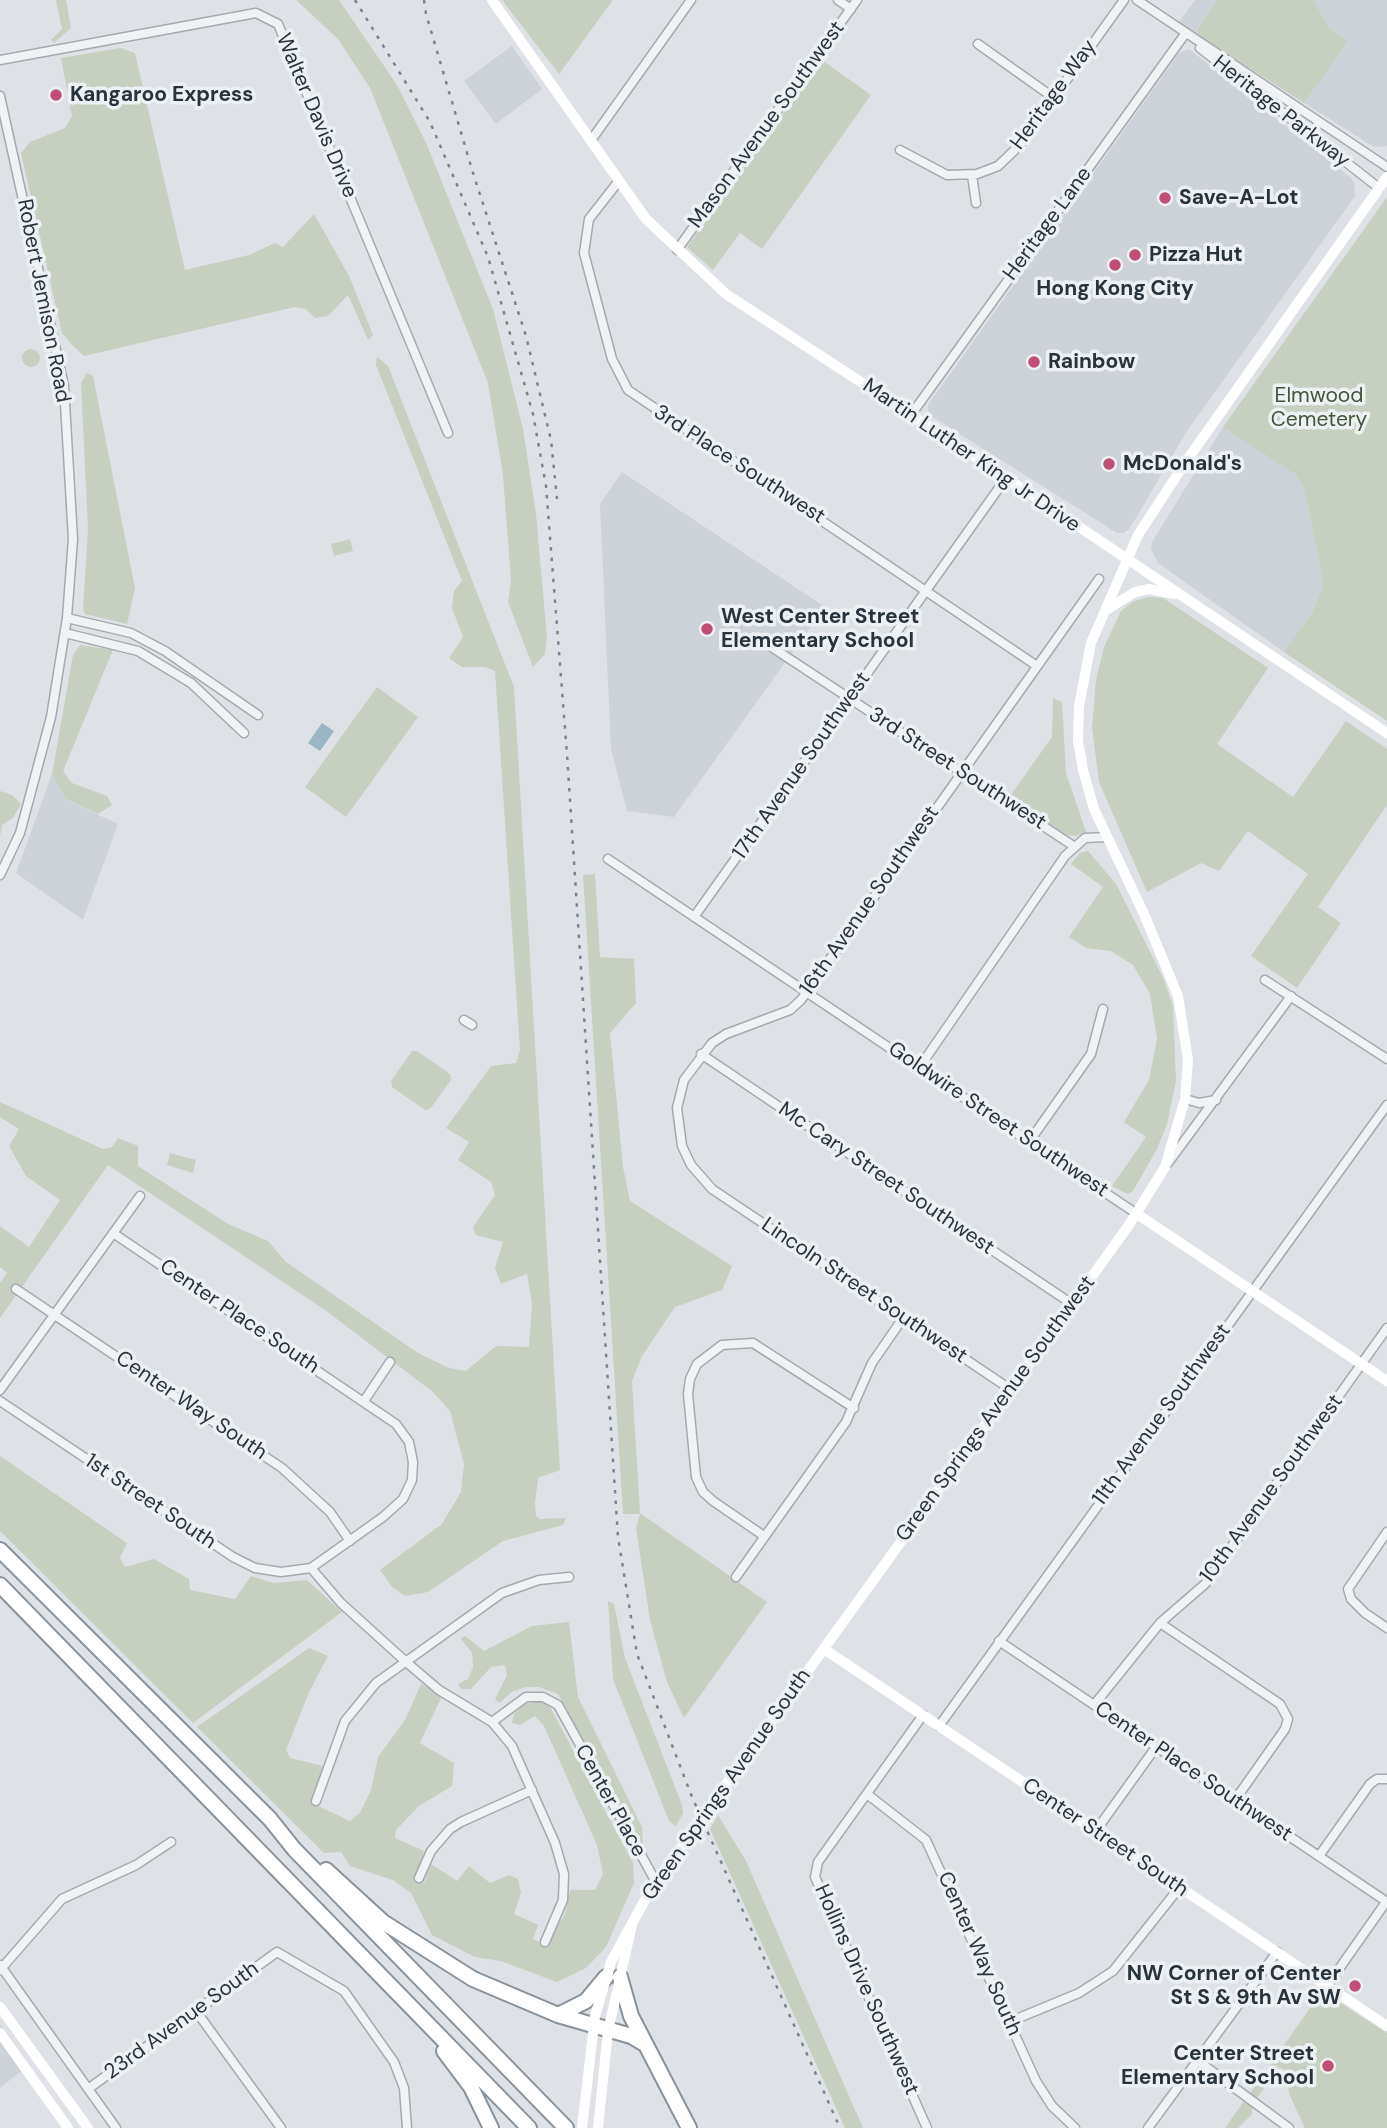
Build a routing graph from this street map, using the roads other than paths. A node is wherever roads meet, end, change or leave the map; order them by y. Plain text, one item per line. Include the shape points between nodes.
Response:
1 (492, 0) edge
2 (691, 0) edge
3 (838, 0) edge
4 (857, 0) edge
5 (1124, 0) edge
6 (1137, 0) edge
7 (851, 9) junction
8 (1185, 34) junction
9 (978, 44) dead end
10 (0, 60) edge
11 (0, 96) edge
12 (1054, 97) junction
13 (592, 139) junction
14 (900, 150) dead end
15 (1387, 167) edge
16 (972, 175) junction
17 (1387, 177) edge
18 (618, 182) junction
19 (1379, 188) junction
20 (976, 203) dead end
21 (677, 250) junction
22 (911, 415) junction
23 (448, 433) dead end
24 (1006, 478) junction
25 (1129, 561) junction
26 (1099, 579) dead end
27 (927, 590) junction
28 (1181, 596) junction
29 (1106, 610) junction
30 (67, 618) junction
31 (65, 634) junction
32 (774, 648) dead end
33 (1037, 666) junction
34 (850, 697) junction
35 (258, 715) dead end
36 (244, 733) dead end
37 (1387, 733) edge
38 (961, 772) junction
39 (1107, 837) junction
40 (1075, 847) junction
41 (608, 859) dead end
42 (0, 875) edge
43 (694, 917) junction
44 (1265, 980) dead end
45 (806, 992) junction
46 (1291, 996) junction
47 (1103, 1009) dead end
48 (701, 1054) junction
49 (1387, 1059) edge
50 (919, 1068) junction
51 (1185, 1099) junction
52 (1216, 1100) junction
53 (1387, 1105) edge
54 (1029, 1142) junction
55 (1165, 1167) junction
56 (717, 1193) joint
57 (140, 1196) dead end
58 (1137, 1214) junction
59 (113, 1233) junction
60 (16, 1289) dead end
61 (1253, 1291) junction
62 (1072, 1304) junction
63 (55, 1315) junction
64 (903, 1318) junction
65 (1387, 1328) edge
66 (390, 1362) dead end
67 (1362, 1363) junction
68 (1387, 1381) edge
69 (1010, 1389) junction
70 (0, 1390) edge
71 (0, 1401) edge
72 (364, 1401) junction
73 (854, 1408) junction
74 (1387, 1532) edge
75 (764, 1536) junction
76 (350, 1541) junction
77 (0, 1550) edge
78 (310, 1568) junction
79 (569, 1577) dead end
80 (736, 1577) dead end
81 (0, 1585) edge
82 (1160, 1623) junction
83 (1387, 1628) edge
84 (999, 1641) junction
85 (824, 1649) junction
86 (405, 1661) junction
87 (1094, 1705) junction
88 (923, 1715) junction
89 (492, 1722) junction
90 (939, 1726) junction
91 (1156, 1747) junction
92 (1387, 1779) edge
93 (532, 1790) junction
94 (867, 1794) junction
95 (1235, 1800) junction
96 (316, 1801) dead end
97 (270, 1819) junction
98 (1095, 1832) junction
99 (171, 1842) dead end
100 (1319, 1856) junction
101 (419, 1878) dead end
102 (656, 1882) junction
103 (1179, 1888) junction
104 (1387, 1902) edge
105 (545, 1942) dead end
106 (1277, 1952) junction
107 (1, 1968) edge
108 (613, 1977) junction
109 (1327, 1986) junction
110 (0, 2007) edge
111 (411, 2008) junction
112 (196, 2011) junction
113 (558, 2015) junction
114 (1009, 2022) junction
115 (594, 2026) junction
116 (1387, 2026) edge
117 (608, 2031) junction
118 (0, 2033) edge
119 (643, 2043) junction
120 (1198, 2060) junction
121 (88, 2089) junction
122 (68, 2128) edge
123 (88, 2128) edge
124 (116, 2128) edge
125 (281, 2128) edge
126 (407, 2128) edge
127 (491, 2128) edge
128 (529, 2128) edge
129 (566, 2128) edge
130 (582, 2128) edge
131 (598, 2128) edge
132 (689, 2128) edge
133 (927, 2128) edge
134 (1075, 2128) edge
135 (1148, 2128) edge
136 (1289, 2128) edge

1 - 13 main road, Martin Luther King Jr Drive
2 - 13 street
3 - 7 street
4 - 7 street, Mason Avenue Southwest
5 - 12 street, Heritage Way
6 - 8 street, Heritage Parkway
7 - 21 street, Mason Avenue Southwest
8 - 15 street, Heritage Parkway
8 - 19 street, Heritage Parkway
8 - 22 street, Heritage Lane
9 - 12 street
10 - 23 street, Walter Davis Drive via 256,13 278,24
11 - 30 street, Robert Jemison Road via 64,386 74,539
12 - 16 street, Heritage Way via 1014,152 998,166
13 - 18 main road, Martin Luther King Jr Drive
14 - 16 street via 947,174
16 - 20 street
17 - 19 main road, Green Springs Avenue Southwest
18 - 21 main road, Martin Luther King Jr Drive
18 - 27 street, 3rd Place Southwest via 589,219 584,253 612,359 628,390
19 - 25 main road, Green Springs Avenue Southwest via 1187,460 1138,535
21 - 22 main road, Martin Luther King Jr Drive via 726,295
22 - 24 main road, Martin Luther King Jr Drive
24 - 25 main road, Martin Luther King Jr Drive
24 - 27 street, 17th Avenue Southwest
25 - 28 main road, Martin Luther King Jr Drive
25 - 29 main road, Green Springs Avenue Southwest
26 - 33 street, 16th Avenue Southwest
27 - 33 street, 3rd Place Southwest
27 - 34 street, 17th Avenue Southwest
28 - 29 main road via 1142,590 1122,597
28 - 37 main road, Martin Luther King Jr Drive
29 - 39 main road, Green Springs Avenue Southwest via 1091,643 1079,706 1078,741 1090,796
30 - 31 street, Robert Jemison Road
30 - 35 street via 131,634 165,651
31 - 36 street via 138,651 191,683
31 - 42 street, Robert Jemison Road via 47,730 20,833
32 - 34 street, 3rd Street Southwest
33 - 38 street, 16th Avenue Southwest
34 - 38 street, 3rd Street Southwest
34 - 43 street, 17th Avenue Southwest
38 - 40 street, 3rd Street Southwest
38 - 45 street, 16th Avenue Southwest
39 - 40 street via 1085,838
39 - 51 main road, Green Springs Avenue Southwest via 1178,996 1188,1060
40 - 50 street
41 - 43 street, Goldwire Street Southwest
43 - 45 street, Goldwire Street Southwest
44 - 46 street
45 - 48 street, 16th Avenue Southwest via 790,1010 726,1034
45 - 50 street, Goldwire Street Southwest
46 - 49 street
46 - 52 street, Green Springs Avenue Southwest
47 - 54 street via 1091,1054
48 - 56 street, 16th Avenue Southwest via 684,1080 677,1122 691,1165
48 - 62 street, Mc Cary Street Southwest
50 - 54 street, Goldwire Street Southwest
51 - 52 street via 1199,1103
51 - 55 main road, Green Springs Avenue Southwest
52 - 55 street, Green Springs Avenue Southwest
53 - 61 street, 11th Avenue Southwest
54 - 58 street, Goldwire Street Southwest
55 - 58 main road, Green Springs Avenue Southwest
56 - 64 street, Lincoln Street Southwest
57 - 59 street
58 - 61 main road, Goldwire Street Southwest
58 - 62 main road, Green Springs Avenue Southwest
59 - 63 street
59 - 72 street, Center Place South
60 - 63 street, Center Way South
61 - 67 main road, Goldwire Street Southwest
61 - 84 street, 11th Avenue Southwest
62 - 69 main road, Green Springs Avenue Southwest
63 - 70 street
63 - 76 street, Center Way South via 282,1468 320,1502
64 - 69 street, Lincoln Street Southwest
64 - 73 street via 865,1375
65 - 67 street, 10th Avenue Southwest
66 - 72 street
67 - 68 main road, Goldwire Street Southwest
67 - 82 street, 10th Avenue Southwest via 1205,1584
69 - 85 main road, Green Springs Avenue Southwest
71 - 78 street, 1st Street South via 243,1563 268,1571
72 - 76 street, Center Place South via 403,1432 414,1470 408,1490 394,1508
73 - 75 street
73 - 75 street via 753,1343 722,1345 697,1364 688,1394 696,1477 713,1501
74 - 83 street via 1348,1589 1350,1599 1364,1614
75 - 80 street
76 - 78 street, Center Place South
77 - 97 highway
78 - 86 street
79 - 86 street via 539,1580 502,1593
81 - 111 highway
82 - 87 street, 10th Avenue Southwest
82 - 95 street via 1280,1704 1288,1719
84 - 87 street, Center Place Southwest
84 - 90 street, 11th Avenue Southwest
85 - 88 main road, Center Street South
85 - 102 main road, Green Springs Avenue South, bridge
86 - 89 street via 439,1690
86 - 96 street via 366,1691 352,1710
87 - 91 street, Center Place Southwest
88 - 90 main road, Center Street South
88 - 94 street, Hollins Drive Southwest
89 - 93 street via 512,1746
89 - 102 street, Center Place via 517,1700 535,1696 558,1705
90 - 98 main road, Center Street South
91 - 95 street, Center Place Southwest
91 - 98 street
92 - 100 street via 1377,1779
93 - 101 street via 450,1829 431,1851
93 - 105 street via 564,1874 563,1900
94 - 114 street, Center Way South via 926,1840
94 - 133 street, Hollins Drive Southwest via 818,1862 815,1877
95 - 100 street, Center Place Southwest
97 - 113 highway via 383,1922 414,1944 473,1979
97 - 129 highway
98 - 103 main road, Center Street South
99 - 107 street via 136,1865 62,1899
100 - 104 street, Center Place Southwest
102 - 108 main road, Green Springs Avenue South via 616,1950
103 - 106 main road, Center Street South
103 - 114 street via 1113,1971 1079,1993
104 - 109 street
106 - 109 main road, Center Street South
106 - 120 street
107 - 121 street
108 - 113 highway via 586,2001
108 - 115 main road, Green Springs Avenue South
108 - 117 main road, Green Springs Avenue South
108 - 119 highway
109 - 116 main road, Center Street South
110 - 123 main road
111 - 127 highway via 471,2087
111 - 128 highway
112 - 121 street, 23rd Avenue South
112 - 125 street
112 - 126 street, 23rd Avenue South via 277,1952 344,1991 394,2062 404,2088
113 - 115 highway
114 - 134 street, Center Way South via 1036,2081 1052,2106
115 - 117 highway
115 - 130 main road, Green Springs Avenue South
117 - 119 highway
117 - 131 main road, Green Springs Avenue South
118 - 122 main road
119 - 132 highway
120 - 135 street
120 - 136 street
121 - 124 street

